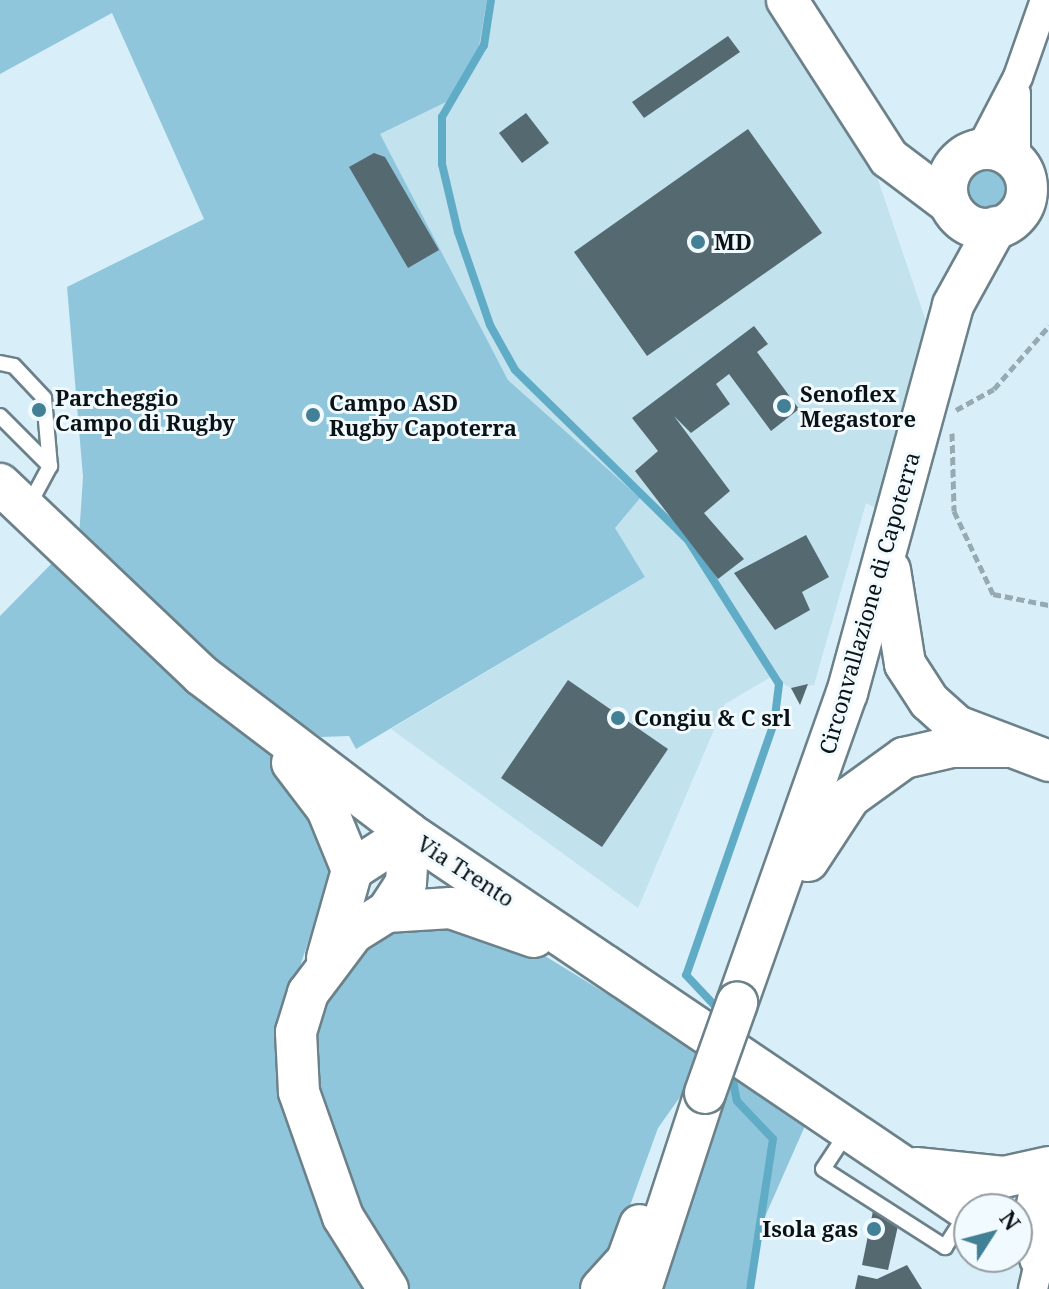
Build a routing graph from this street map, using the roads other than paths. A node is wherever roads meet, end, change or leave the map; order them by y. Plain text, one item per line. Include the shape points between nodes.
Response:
1 (787, 0) edge
2 (1045, 0) edge
3 (866, 113) junction
4 (986, 156) junction
5 (954, 210) junction
6 (996, 227) junction
7 (953, 305) junction
8 (0, 363) edge
9 (0, 416) edge
10 (50, 466) junction
11 (13, 498) edge
12 (885, 559) junction
13 (237, 704) junction
14 (1009, 747) junction
15 (1049, 761) edge
16 (409, 833) junction
17 (352, 870) junction
18 (775, 898) junction
19 (387, 912) junction
20 (600, 958) junction
21 (326, 961) junction
22 (848, 1130) junction
23 (687, 1138) junction
24 (900, 1165) junction
25 (1047, 1169) edge
26 (953, 1200) edge
27 (953, 1235) edge
28 (1038, 1261) edge
29 (388, 1289) edge
30 (601, 1289) edge
31 (641, 1289) edge

1 - 3 street
2 - 4 street
3 - 4 street via 902,147
3 - 5 street via 889,158
4 - 5 street via 948,179
4 - 6 street via 1027,196 1015,218
5 - 6 street via 979,228
5 - 7 street
6 - 7 street
7 - 12 street, Circonvallazione di Capoterra via 934,412
8 - 10 lane via 14,366 44,398
9 - 10 lane
10 - 11 lane
11 - 13 street, Via Trento
12 - 14 street via 895,580 905,664 929,701 957,726
12 - 18 street, Circonvallazione di Capoterra
13 - 16 street, Via Trento
13 - 17 street via 247,729 311,781
14 - 15 street
14 - 18 street via 952,747 904,758 880,773 828,821 795,885
16 - 17 street
16 - 19 street via 406,883
16 - 20 street, Via Trento
17 - 21 street
18 - 23 street, Circonvallazione di Capoterra, bridge
19 - 20 street via 451,908
19 - 21 street
20 - 22 street, Via Trento
21 - 29 street via 296,1032 299,1092 343,1217
22 - 24 street, Via Trento
22 - 27 lane via 823,1169 945,1247
23 - 30 street via 661,1168 627,1260
23 - 31 street
24 - 25 street via 958,1177
24 - 26 street, Via Trento
25 - 28 street via 1033,1224

